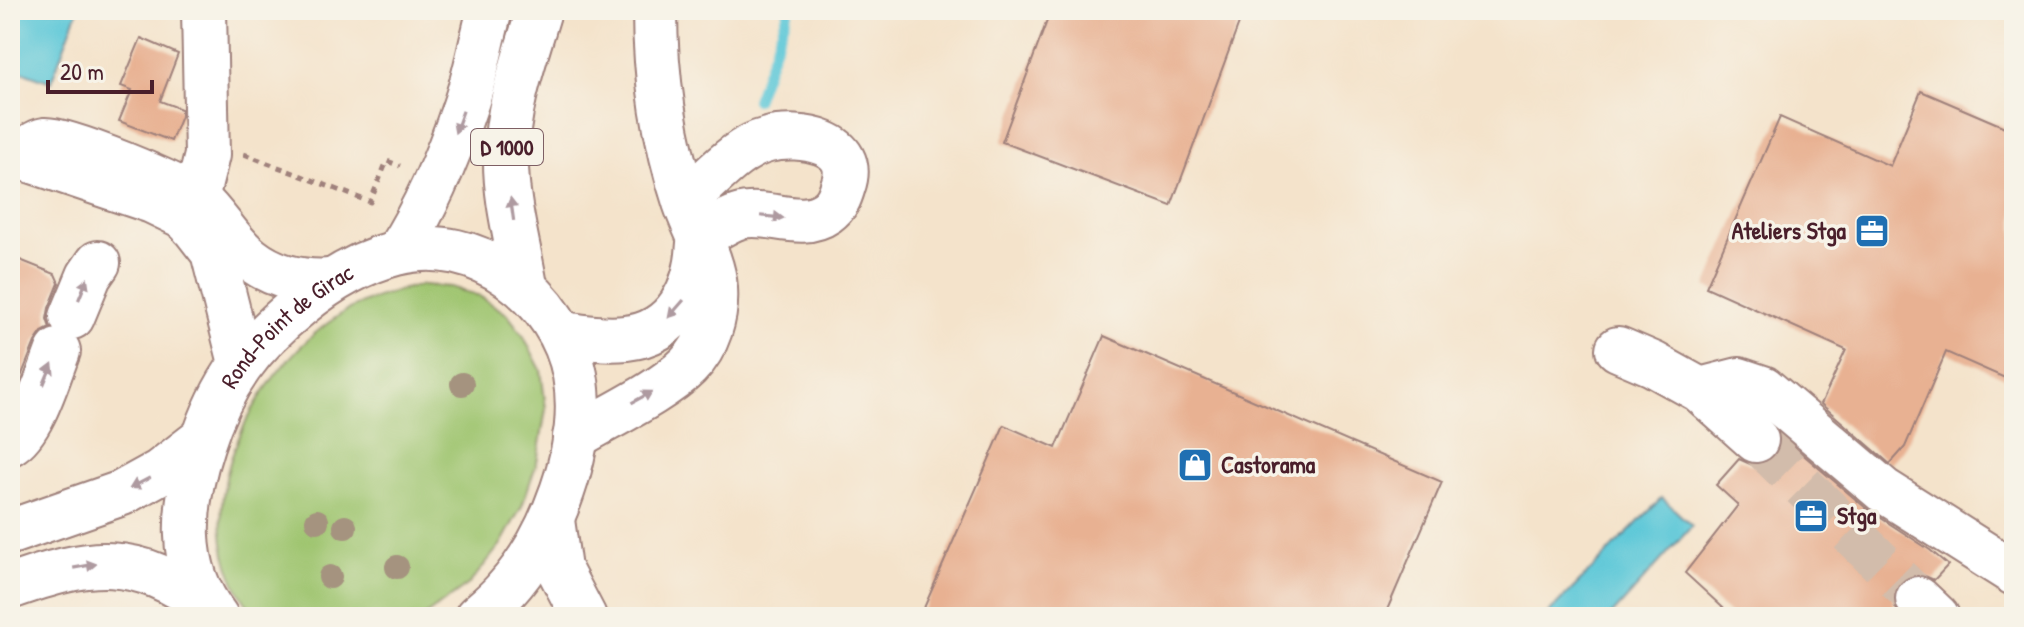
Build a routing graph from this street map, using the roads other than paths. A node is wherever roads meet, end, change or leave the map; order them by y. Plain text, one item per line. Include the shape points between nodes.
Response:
1 (204, 10) edge
2 (490, 10) edge
3 (539, 10) edge
4 (655, 10) edge
5 (207, 155) junction
6 (194, 212) junction
7 (692, 219) junction
8 (98, 263) dead end
9 (365, 266) junction
10 (525, 286) junction
11 (563, 334) junction
12 (1618, 349) dead end
13 (233, 375) junction
14 (1700, 390) junction
15 (575, 437) junction
16 (204, 438) junction
17 (1756, 440) tunnel mouth
18 (10, 443) edge
19 (552, 520) junction
20 (10, 532) edge
21 (2014, 573) edge
22 (10, 587) edge
23 (211, 611) edge
24 (477, 617) edge
25 (584, 617) edge

1 - 5 main road
2 -> 9 main road, D 1000 via 466,103 418,221
10 -> 3 main road, D 1000 via 506,157 515,89
4 - 7 main road via 656,65
5 - 6 main road
5 - 9 main road via 235,207 272,249 300,262
6 - 9 main road via 252,259 281,275 307,282
6 - 13 main road via 213,252
7 -> 11 main road via 698,267 690,291 654,331 628,338
15 -> 7 main road via 669,383 706,340 714,317 715,286
18 -> 8 main road via 27,426
9 - 10 main road via 434,250 495,266
9 - 13 main road, Rond-Point de Girac via 276,324
10 - 11 main road
11 - 15 main road via 575,374
12 - 14 main road
13 - 16 main road, Rond-Point de Girac
14 - 17 main road
14 - 21 main road via 1739,380 1763,388 1883,490
15 - 19 main road
16 -> 20 main road via 122,493
16 - 23 main road, Rond-Point de Girac via 187,507 187,550 197,587
19 - 24 main road via 505,592
19 - 25 main road via 559,569
22 -> 23 main road via 75,568 134,566 192,594

